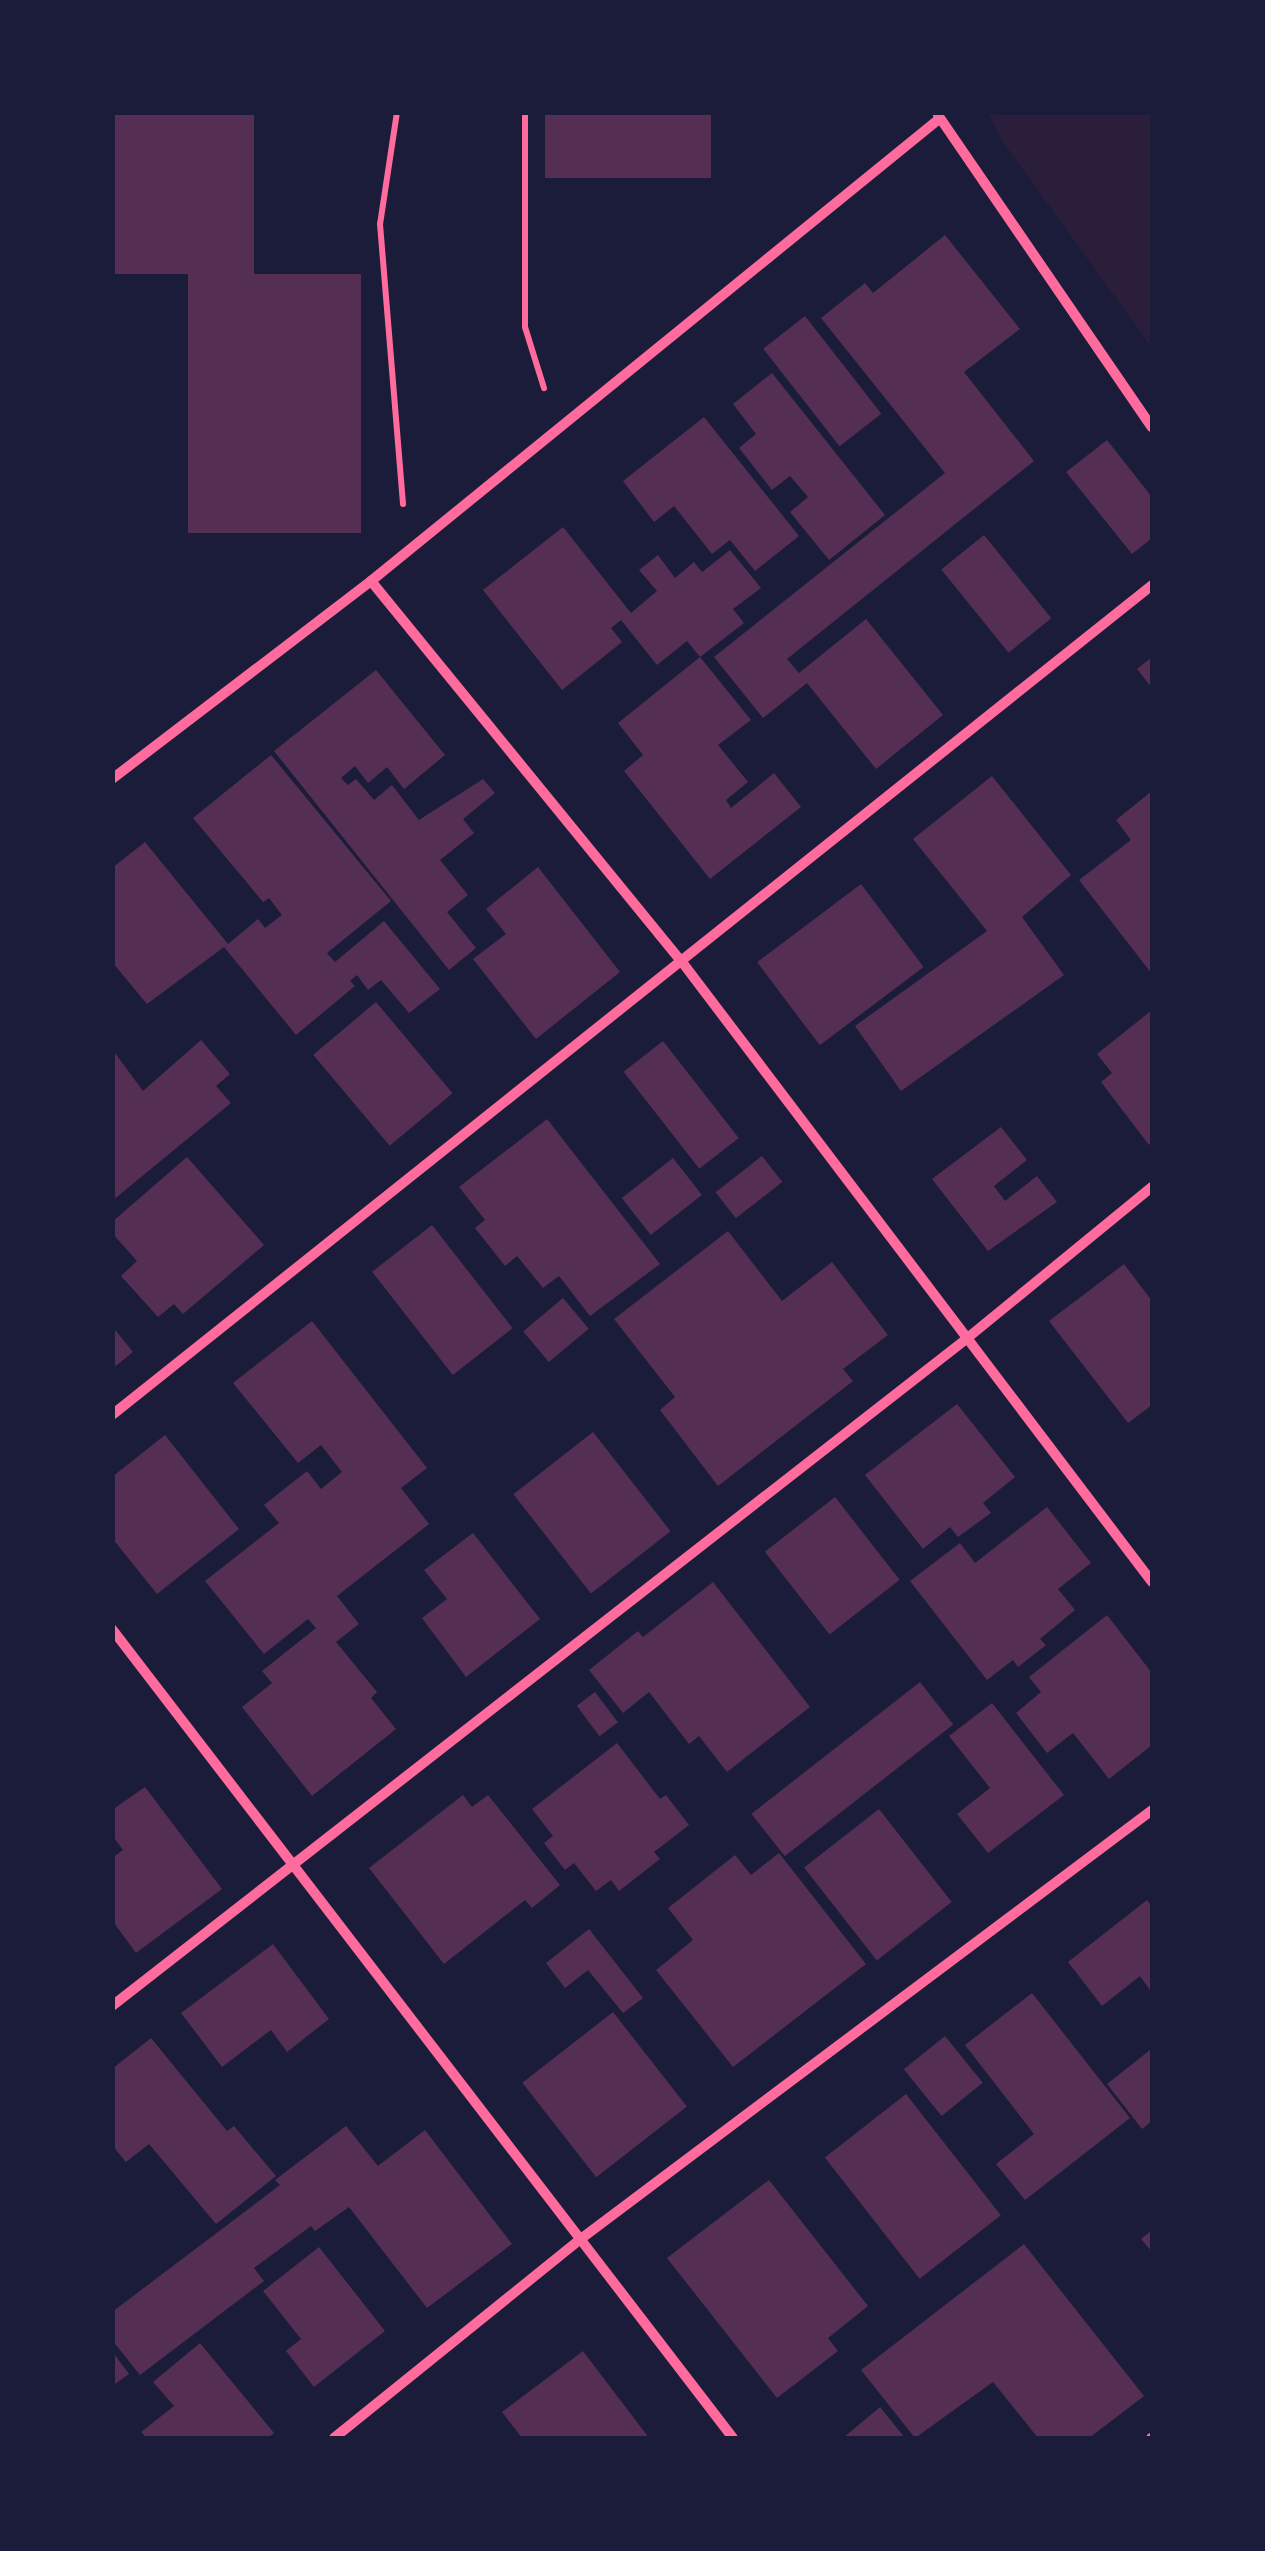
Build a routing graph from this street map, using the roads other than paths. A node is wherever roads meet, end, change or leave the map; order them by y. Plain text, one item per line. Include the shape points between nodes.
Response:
1 (938, 116) edge
2 (1152, 427) edge
3 (372, 581) junction
4 (1152, 585) edge
5 (112, 780) edge
6 (680, 958) junction
7 (1152, 1188) edge
8 (965, 1340) junction
9 (112, 1414) edge
10 (1152, 1582) edge
11 (112, 1629) edge
12 (1152, 1810) edge
13 (295, 1865) junction
14 (112, 2006) edge
15 (582, 2238) junction
16 (334, 2438) edge
17 (732, 2438) edge

1 - 2 street
1 - 3 street
3 - 5 street
3 - 6 street
4 - 6 street
6 - 8 street
6 - 9 street
7 - 8 street
8 - 10 street
8 - 13 street
11 - 13 street
12 - 15 street
13 - 14 street
13 - 15 street
15 - 16 street
15 - 17 street

